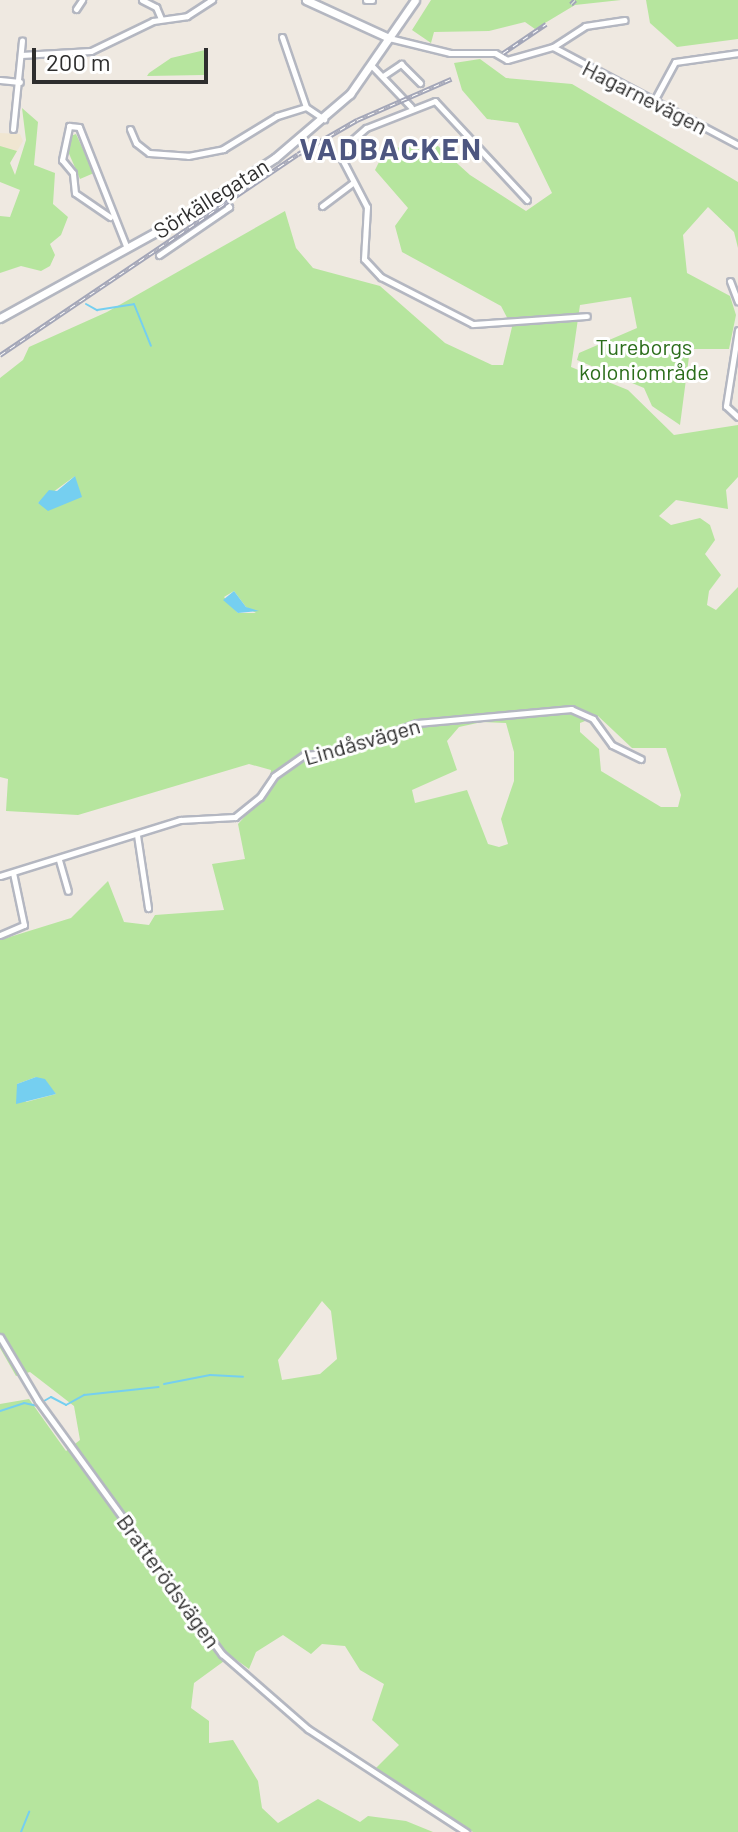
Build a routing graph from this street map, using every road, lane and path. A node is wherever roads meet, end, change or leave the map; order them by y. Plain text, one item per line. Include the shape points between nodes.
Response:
1 (82, 0) edge
2 (142, 0) edge
3 (212, 0) edge
4 (306, 0) edge
5 (415, 0) edge
6 (76, 9) dead end
7 (161, 19) junction
8 (625, 20) dead end
9 (282, 37) dead end
10 (389, 38) junction
11 (22, 40) dead end
12 (553, 47) junction
13 (738, 53) edge
14 (21, 55) junction
15 (371, 65) junction
16 (383, 76) junction
17 (0, 80) edge
18 (20, 82) junction
19 (420, 83) dead end
20 (655, 99) junction
21 (306, 107) junction
22 (411, 107) junction
23 (324, 119) junction
24 (13, 129) dead end
25 (130, 129) dead end
26 (738, 145) edge
27 (353, 183) junction
28 (221, 194) junction
29 (527, 200) dead end
30 (322, 206) dead end
31 (110, 217) junction
32 (127, 248) junction
33 (159, 255) dead end
34 (730, 281) dead end
35 (738, 302) edge
36 (587, 316) dead end
37 (0, 318) edge
38 (738, 330) edge
39 (736, 356) edge
40 (738, 417) edge
41 (641, 759) dead end
42 (137, 835) junction
43 (59, 860) junction
44 (13, 873) junction
45 (0, 876) edge
46 (68, 891) dead end
47 (148, 908) dead end
48 (0, 935) edge
49 (0, 1337) edge
50 (466, 1832) edge

1 - 6 street
2 - 7 street via 156,7
3 - 7 street via 187,16
4 - 10 street
5 - 10 street, Sörkällegatan
7 - 14 street via 91,51
8 - 12 street via 585,26
9 - 21 street
10 - 12 street via 450,53 495,53 507,60
10 - 15 street, Sörkällegatan
11 - 14 street
12 - 20 street, Hagarnevägen
13 - 20 street via 675,62
14 - 18 street
15 - 16 street
15 - 23 street, Sörkällegatan
16 - 19 street via 401,64
16 - 22 street
17 - 18 street
18 - 24 street
20 - 26 street, Hagarnevägen
21 - 23 street
21 - 25 street via 277,116 223,149 188,156 149,153
22 - 27 street via 351,141 342,161
22 - 29 street via 438,103 476,151
23 - 28 street, Sörkällegatan
27 - 30 street
27 - 36 street via 369,213 364,259 395,286 473,324
28 - 32 street, Sörkällegatan
28 - 33 street via 229,207
31 - 31 street via 109,199 90,151 79,127 69,126 62,160 73,173 75,193
31 - 32 street
32 - 37 street, Sörkällegatan
34 - 35 street
38 - 39 street
39 - 40 street via 726,406
41 - 42 street, Lindåsvägen via 612,745 593,719 571,709 417,723 342,752 304,755 274,776 260,797 235,817 180,820
42 - 43 street, Lindåsvägen
42 - 47 street
43 - 44 street, Lindåsvägen
43 - 46 street
44 - 45 street, Lindåsvägen
44 - 48 street via 24,925
49 - 50 street, Bratterödsvägen via 38,1401 222,1654 322,1739

